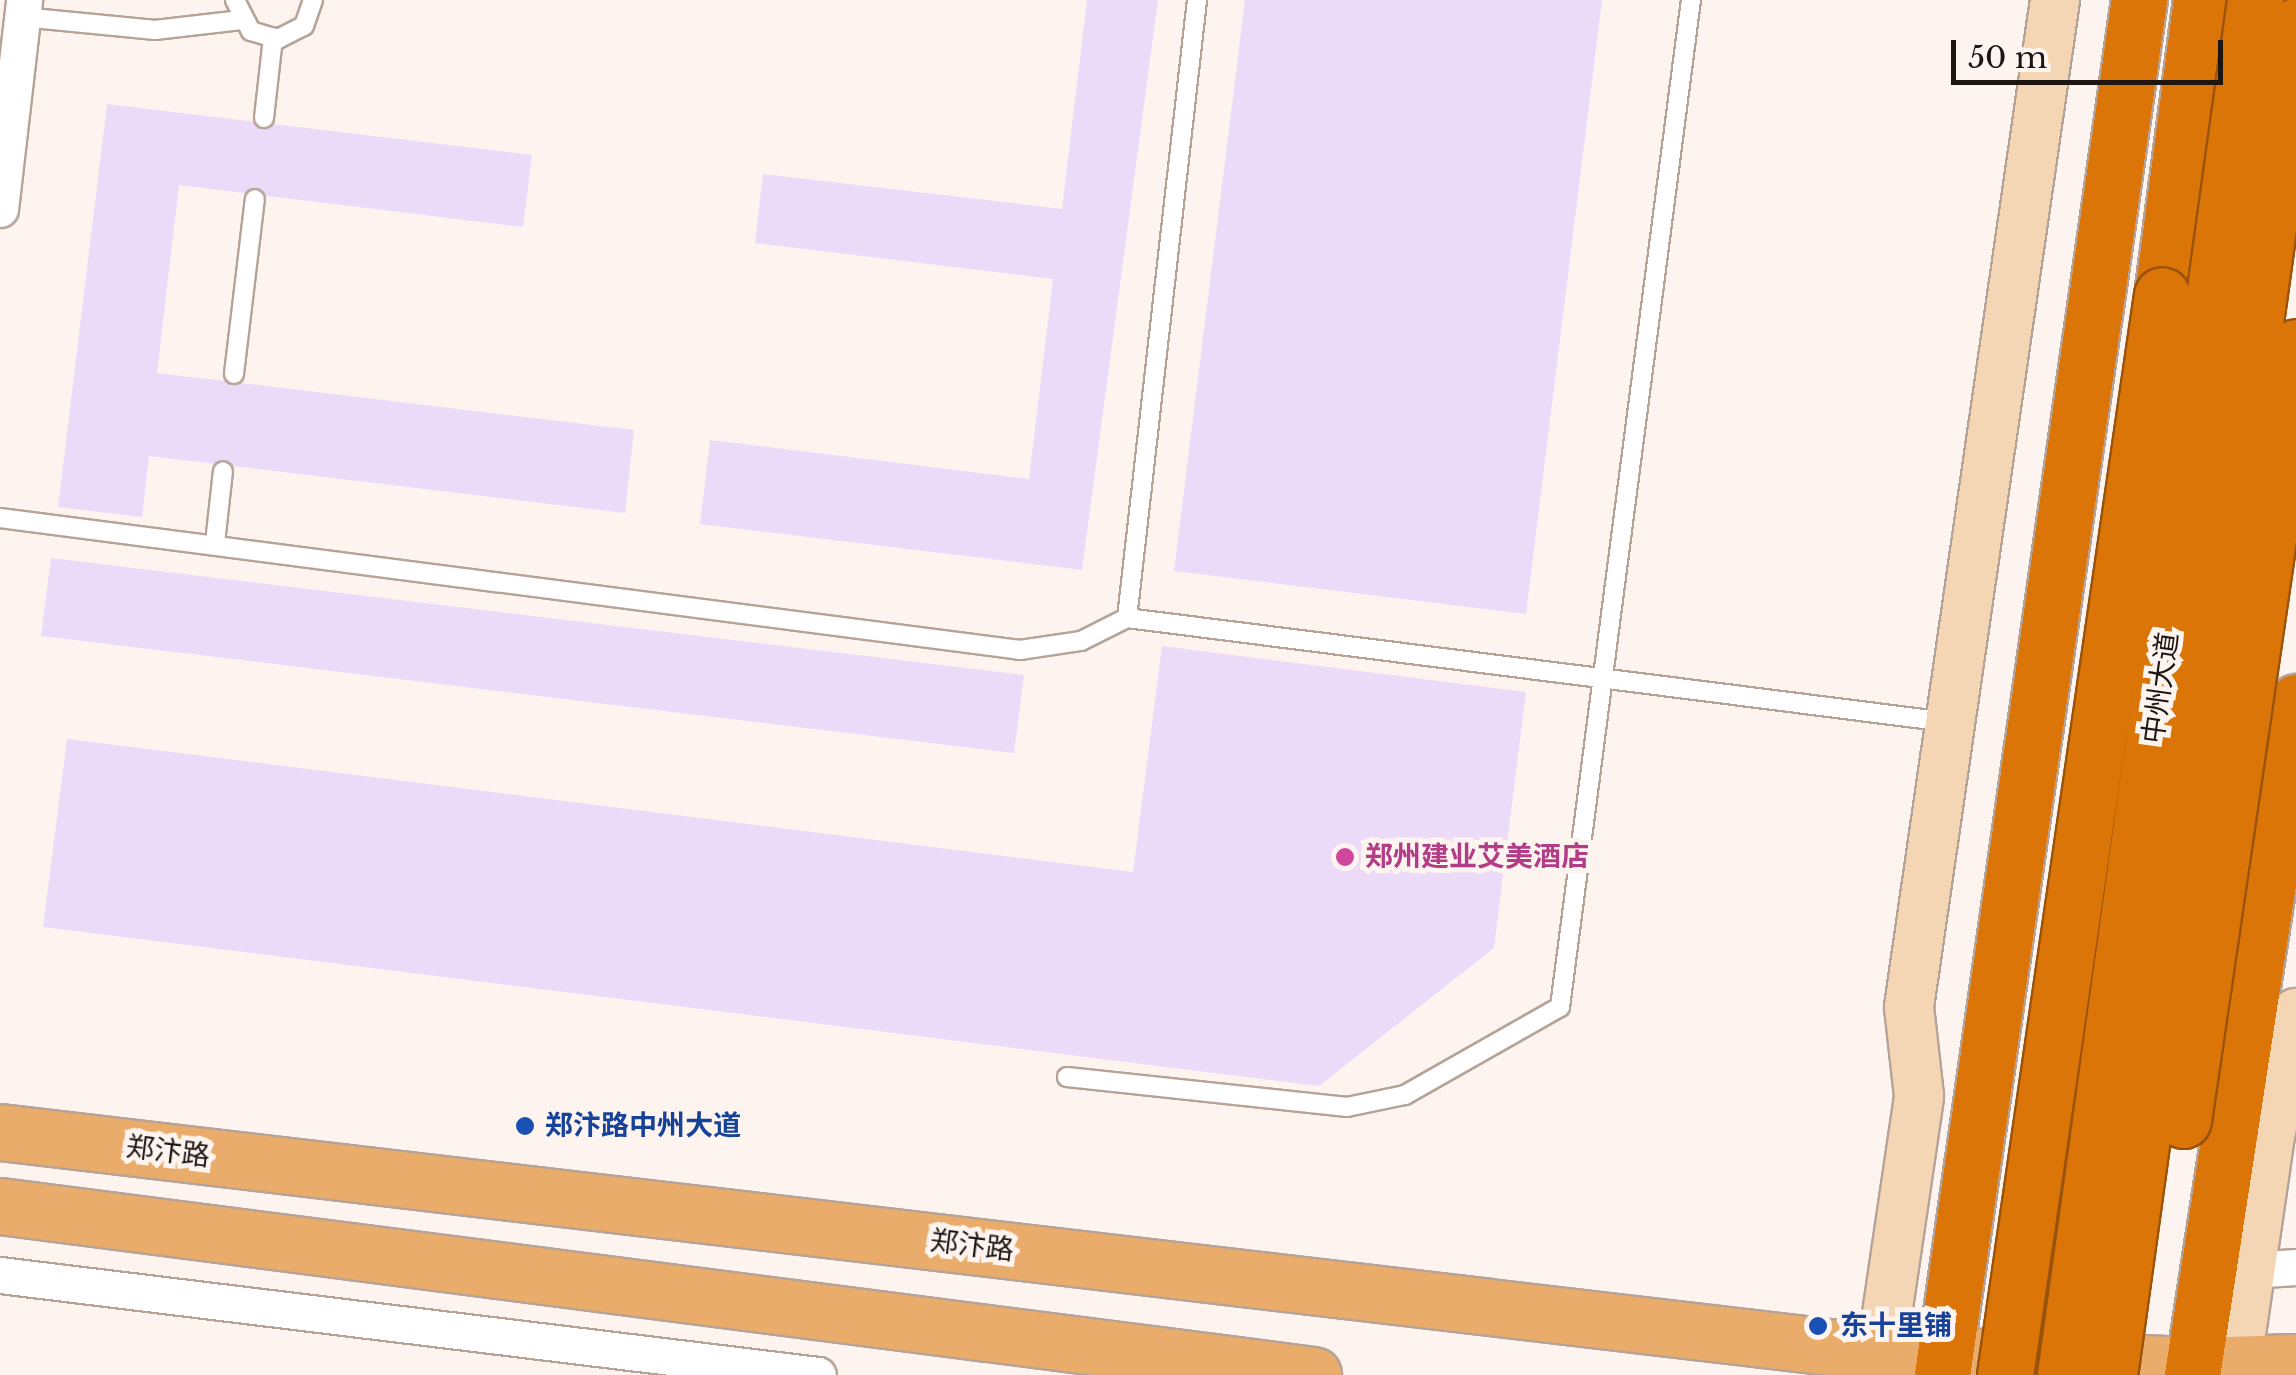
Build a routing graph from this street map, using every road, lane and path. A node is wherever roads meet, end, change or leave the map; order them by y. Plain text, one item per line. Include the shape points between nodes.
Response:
1 (235, 0) edge
2 (313, 0) edge
3 (1197, 0) edge
4 (1691, 0) edge
5 (2055, 0) edge
6 (2138, 0) edge
7 (2201, 0) edge
8 (2255, 0) edge
9 (23, 8) edge
10 (241, 20) junction
11 (2296, 26) edge
12 (273, 38) junction
13 (264, 118) dead end
14 (254, 199) dead end
15 (0, 209) edge
16 (2296, 347) edge
17 (234, 374) dead end
18 (223, 472) dead end
19 (0, 518) edge
20 (215, 543) junction
21 (1127, 618) junction
22 (1601, 678) junction
23 (2296, 702) edge
24 (1948, 722) junction
25 (2296, 1012) edge
26 (1067, 1077) dead end
27 (0, 1132) edge
28 (0, 1206) edge
29 (2296, 1268) edge
30 (2250, 1270) junction
31 (0, 1275) edge
32 (2296, 1362) edge
33 (1879, 1364) edge
34 (1943, 1365) edge
35 (2201, 1371) edge
36 (818, 1375) edge
37 (1313, 1375) edge
38 (2005, 1375) edge
39 (2064, 1375) edge
40 (2108, 1375) edge

1 - 10 lane
2 - 12 lane via 304,26
3 - 21 lane
4 - 22 lane
5 - 24 street
6 - 34 highway
7 - 38 highway, bridge
8 - 39 highway, 中州大道, bridge
9 - 10 lane via 155,30
9 - 15 street
10 - 12 lane
11 - 40 highway, 中州大道, bridge
12 - 13 lane
14 - 17 lane
16 - 35 highway, bridge
18 - 20 lane
19 - 20 lane
20 - 21 lane via 1020,650 1081,641
21 - 22 lane
22 - 24 lane
22 - 26 lane via 1560,1007 1405,1095 1347,1107
23 - 35 highway
24 - 33 street via 1909,1008 1918,1096
25 - 30 street
27 - 33 main road, 郑汴路
28 - 37 main road
29 - 30 street
30 - 35 street
31 - 36 street
32 - 35 main road, 郑汴路
33 - 34 main road, 郑汴路
34 - 35 main road, 郑汴路

